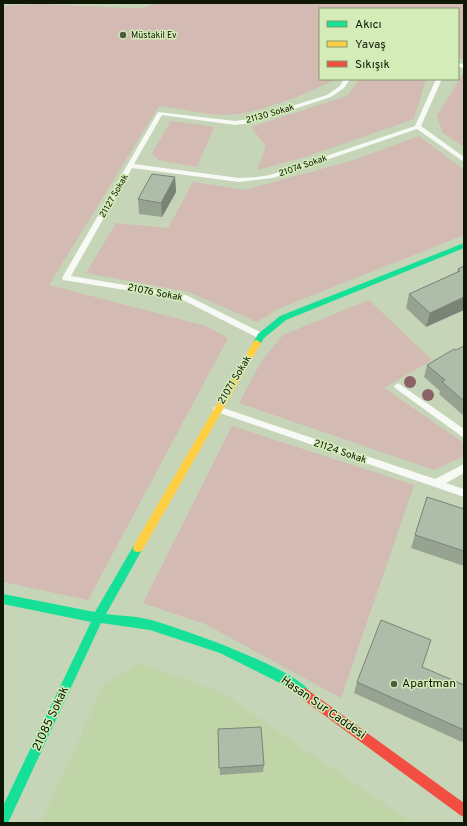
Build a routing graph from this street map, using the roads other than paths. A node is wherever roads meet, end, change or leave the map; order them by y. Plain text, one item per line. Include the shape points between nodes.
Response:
1 (347, 80) edge
2 (439, 80) edge
3 (160, 113) joint
4 (418, 127) junction
5 (464, 160) edge
6 (131, 166) junction
7 (464, 245) edge
8 (66, 278) joint
9 (261, 336) junction
10 (398, 386) dead end
11 (217, 409) junction
12 (464, 434) edge
13 (464, 468) edge
14 (435, 484) junction
15 (464, 493) edge
16 (3, 599) edge
17 (98, 618) junction
18 (464, 811) edge
19 (3, 820) edge

1 - 3 lane, 21130 Sokak via 342,87 328,96 251,121 235,123
2 - 4 lane
3 - 6 lane, 21127 Sokak
4 - 5 lane
4 - 6 lane, 21074 Sokak via 272,177 239,180
6 - 8 lane, 21127 Sokak
7 - 9 street, 21071 Sokak via 283,318
8 - 9 lane, 21076 Sokak via 183,297
9 - 11 street, 21071 Sokak
10 - 12 lane
11 - 14 lane, 21124 Sokak
11 - 17 street, 21071 Sokak
13 - 14 lane
14 - 15 lane, 21124 Sokak
16 - 17 street, Hasan Sur Caddesi
17 - 18 street, Hasan Sur Caddesi via 150,625 222,649 286,680
17 - 19 street, 21085 Sokak

